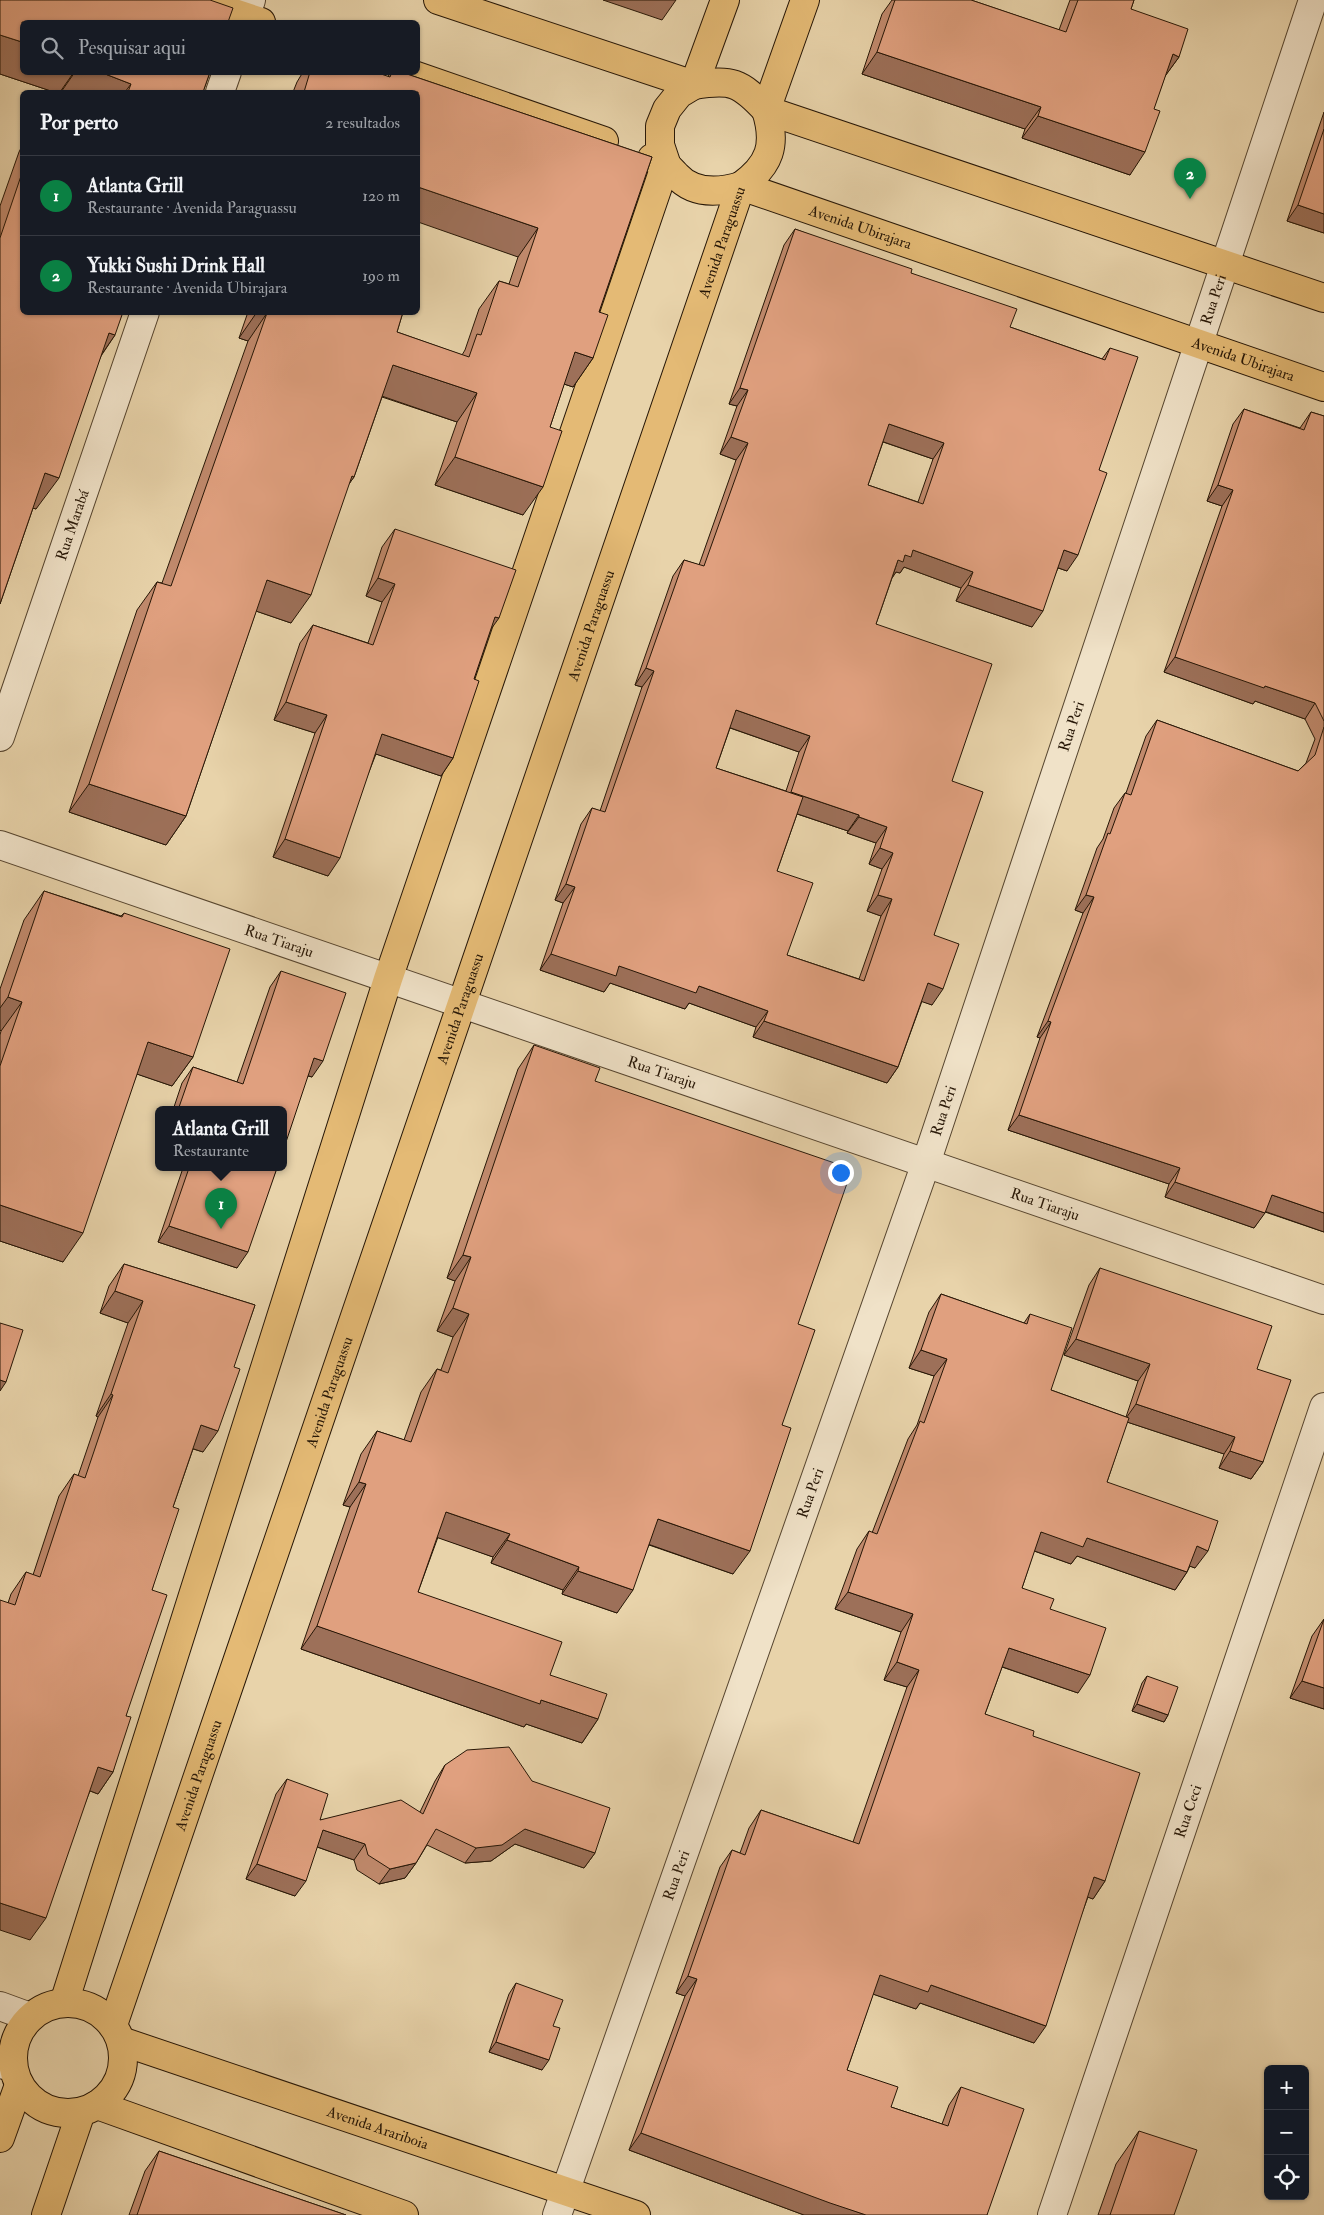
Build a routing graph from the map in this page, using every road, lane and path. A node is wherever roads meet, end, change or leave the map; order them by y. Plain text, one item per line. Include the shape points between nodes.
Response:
1 (195, 0) edge
2 (438, 0) edge
3 (725, 0) edge
4 (805, 0) edge
5 (1313, 0) edge
6 (250, 16) edge
7 (226, 75) edge
8 (414, 75) edge
9 (694, 84) junction
10 (221, 90) edge
11 (766, 110) junction
12 (666, 162) junction
13 (741, 186) junction
14 (1225, 264) junction
15 (1324, 298) edge
16 (144, 315) edge
17 (1197, 343) junction
18 (1324, 387) edge
19 (1, 734) edge
20 (0, 845) edge
21 (388, 979) junction
22 (462, 1004) junction
23 (926, 1163) junction
24 (1324, 1300) edge
25 (1324, 1407) edge
26 (64, 2002) junction
27 (0, 2006) edge
28 (30, 2017) junction
29 (117, 2033) junction
30 (10, 2072) edge
31 (89, 2109) junction
32 (0, 2138) edge
33 (561, 2203) edge
34 (46, 2215) edge
35 (404, 2215) edge
36 (636, 2215) edge
37 (1052, 2215) edge

1 - 6 main road
2 - 9 main road
3 - 9 main road
4 - 11 main road
5 - 14 street, Rua Peri
7 - 10 street
8 - 12 main road
9 - 11 main road via 722,80 747,90
9 - 12 main road via 679,94 667,109 660,126 660,145
11 - 13 main road, Avenida Paraguassu via 771,127 771,145 766,162
11 - 14 main road
12 - 13 main road via 676,176 707,192 724,192
12 - 21 main road
13 - 17 main road, Avenida Ubirajara
13 - 22 main road, Avenida Paraguassu
14 - 15 main road
14 - 17 street, Rua Peri
16 - 19 street, Rua Marabá
17 - 18 main road, Avenida Ubirajara
17 - 23 street, Rua Peri
20 - 21 street, Rua Tiaraju
21 - 22 street, Rua Tiaraju
21 - 26 main road
22 - 23 street, Rua Tiaraju
22 - 29 main road, Avenida Paraguassu
23 - 24 street, Rua Tiaraju
23 - 33 street, Rua Peri
25 - 37 street, Rua Ceci
26 - 28 main road via 46,2007
26 - 29 main road via 99,2012
27 - 28 street
28 - 30 main road via 19,2032
29 - 31 main road via 124,2060 120,2078 111,2093
29 - 33 main road, Avenida Arariboia
30 - 31 main road via 30,2099 45,2109 63,2113
30 - 32 main road
31 - 34 main road
31 - 35 main road
33 - 36 main road, Avenida Arariboia

